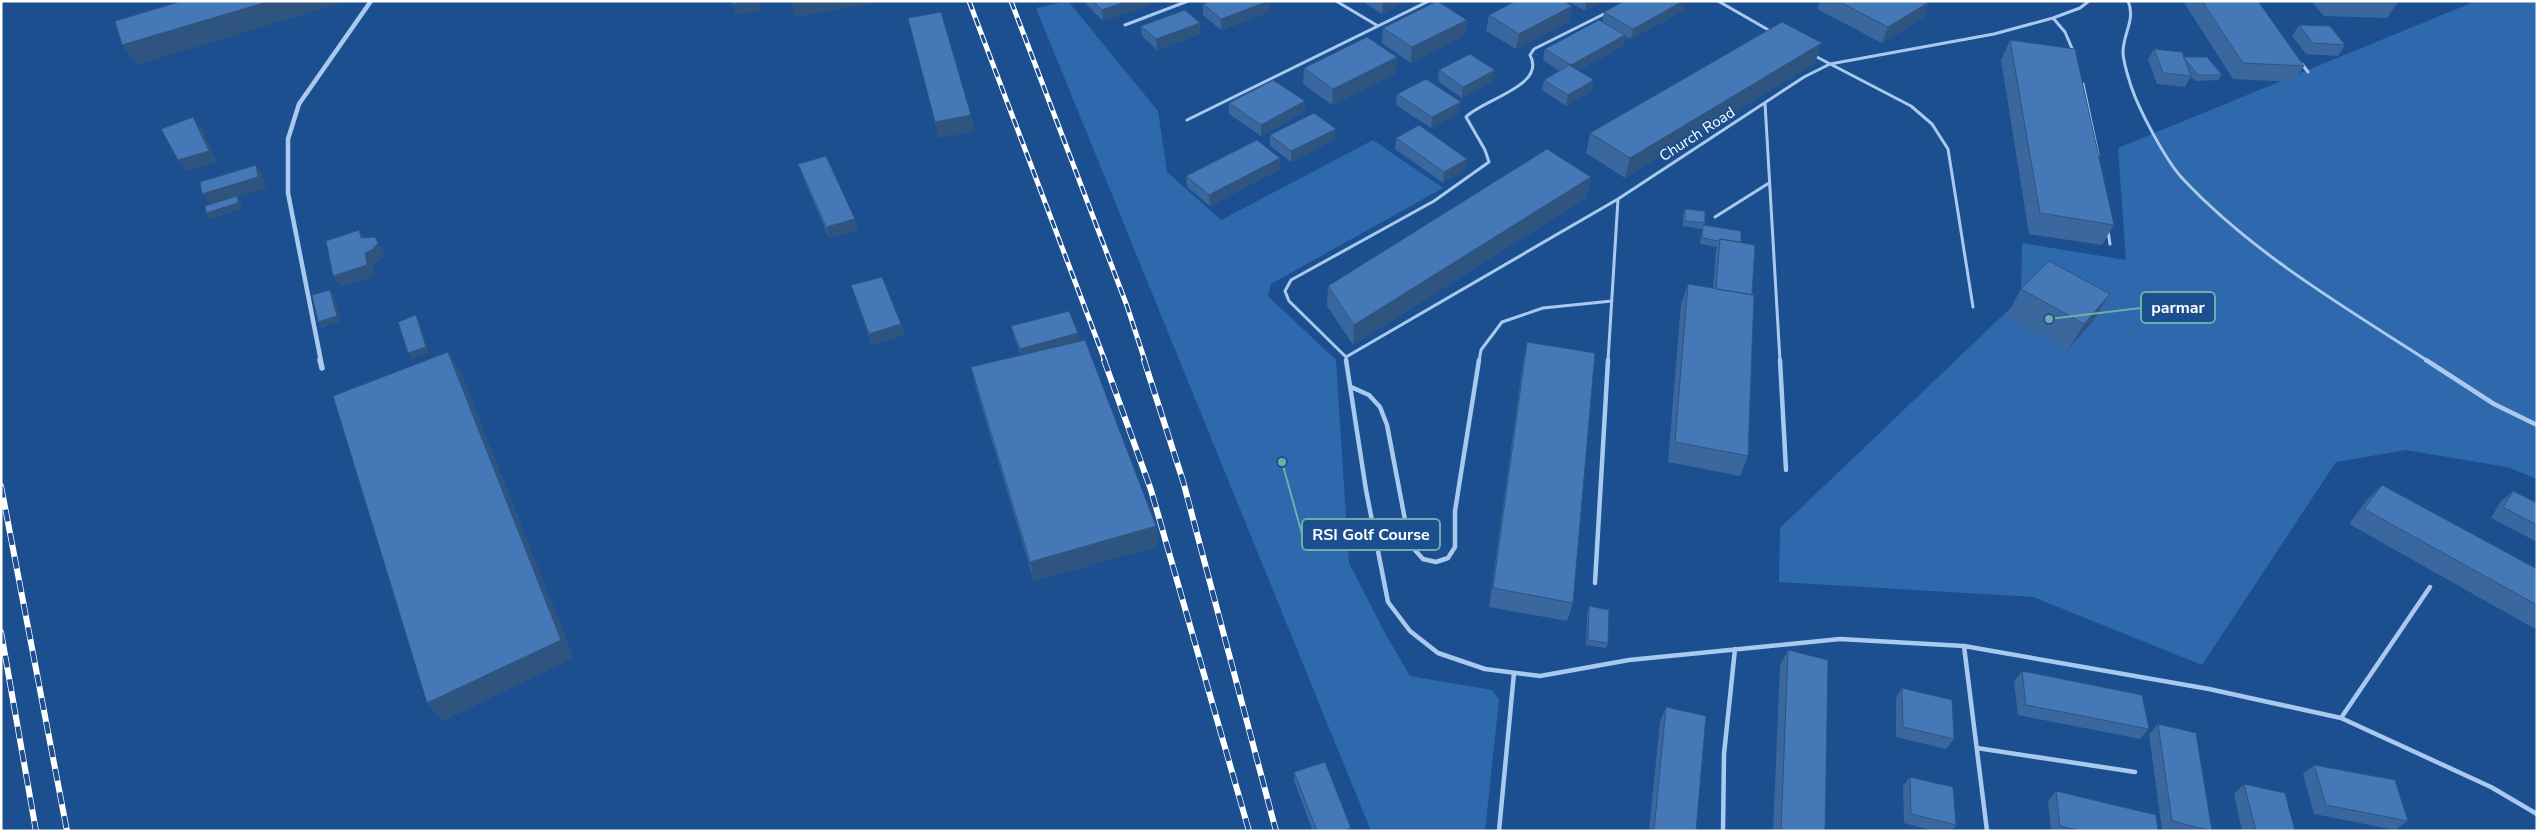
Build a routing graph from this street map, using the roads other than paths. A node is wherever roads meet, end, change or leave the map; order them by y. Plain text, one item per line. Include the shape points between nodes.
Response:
1 (371, 1) edge
2 (1188, 1) edge
3 (1336, 1) edge
4 (1429, 1) edge
5 (1718, 1) edge
6 (2089, 1) edge
7 (2128, 1) edge
8 (1611, 10) edge
9 (2053, 18) junction
10 (1125, 25) dead end
11 (1378, 26) junction
12 (1778, 35) edge
13 (1813, 54) edge
14 (2296, 56) edge
15 (2076, 60) edge
16 (1830, 64) junction
17 (2308, 72) dead end
18 (2080, 75) edge
19 (1764, 103) junction
20 (1187, 120) dead end
21 (2098, 157) edge
22 (1769, 183) junction
23 (1618, 199) junction
24 (1715, 217) dead end
25 (2107, 225) edge
26 (2110, 244) edge
27 (1612, 301) junction
28 (1973, 307) dead end
29 (1346, 357) junction
30 (322, 368) dead end
31 (1351, 387) junction
32 (2537, 425) edge
33 (1786, 470) dead end
34 (1595, 583) dead end
35 (2430, 587) dead end
36 (1964, 646) junction
37 (1735, 649) junction
38 (1514, 673) junction
39 (2341, 718) junction
40 (1977, 748) junction
41 (2135, 772) dead end
42 (2537, 814) edge
43 (1499, 831) edge
44 (1723, 831) edge
45 (1987, 831) edge

1 - 30 street via 299,104 288,139 288,193
2 - 10 lane
3 - 11 lane
4 - 11 lane
5 - 12 lane
6 - 9 lane, Church Road
7 - 32 lane via 2132,10 2123,52 2131,86 2159,143 2181,177 2242,235 2343,306 2494,404
8 - 29 lane via 1534,49 1530,55 1535,66 1532,76 1518,87 1471,109 1466,117 1468,126 1488,154 1489,162 1482,169 1434,201 1291,280 1285,291 1289,301
9 - 15 lane via 2065,32
9 - 16 lane, Church Road via 1994,34
11 - 20 lane
13 - 16 lane
14 - 17 lane
16 - 19 lane, Church Road
16 - 28 lane via 1911,106 1932,124 1948,149
18 - 21 lane
19 - 22 lane
19 - 23 lane, Church Road
22 - 24 lane
22 - 33 lane
23 - 27 lane
23 - 29 lane, Church Road
25 - 26 lane
27 - 31 lane via 1543,308 1502,322 1481,350 1455,511 1455,548 1448,558 1436,562 1423,559 1414,549 1406,525 1388,425 1380,407 1369,395
27 - 34 lane
29 - 31 lane
31 - 38 lane via 1366,490 1388,602 1410,632 1438,653 1485,669
35 - 39 lane
36 - 37 lane via 1840,639
36 - 39 lane via 2209,689
36 - 40 lane
37 - 38 lane via 1629,660 1540,676
37 - 44 lane via 1724,754
38 - 43 lane
39 - 42 lane via 2491,787
40 - 41 lane
40 - 45 lane

